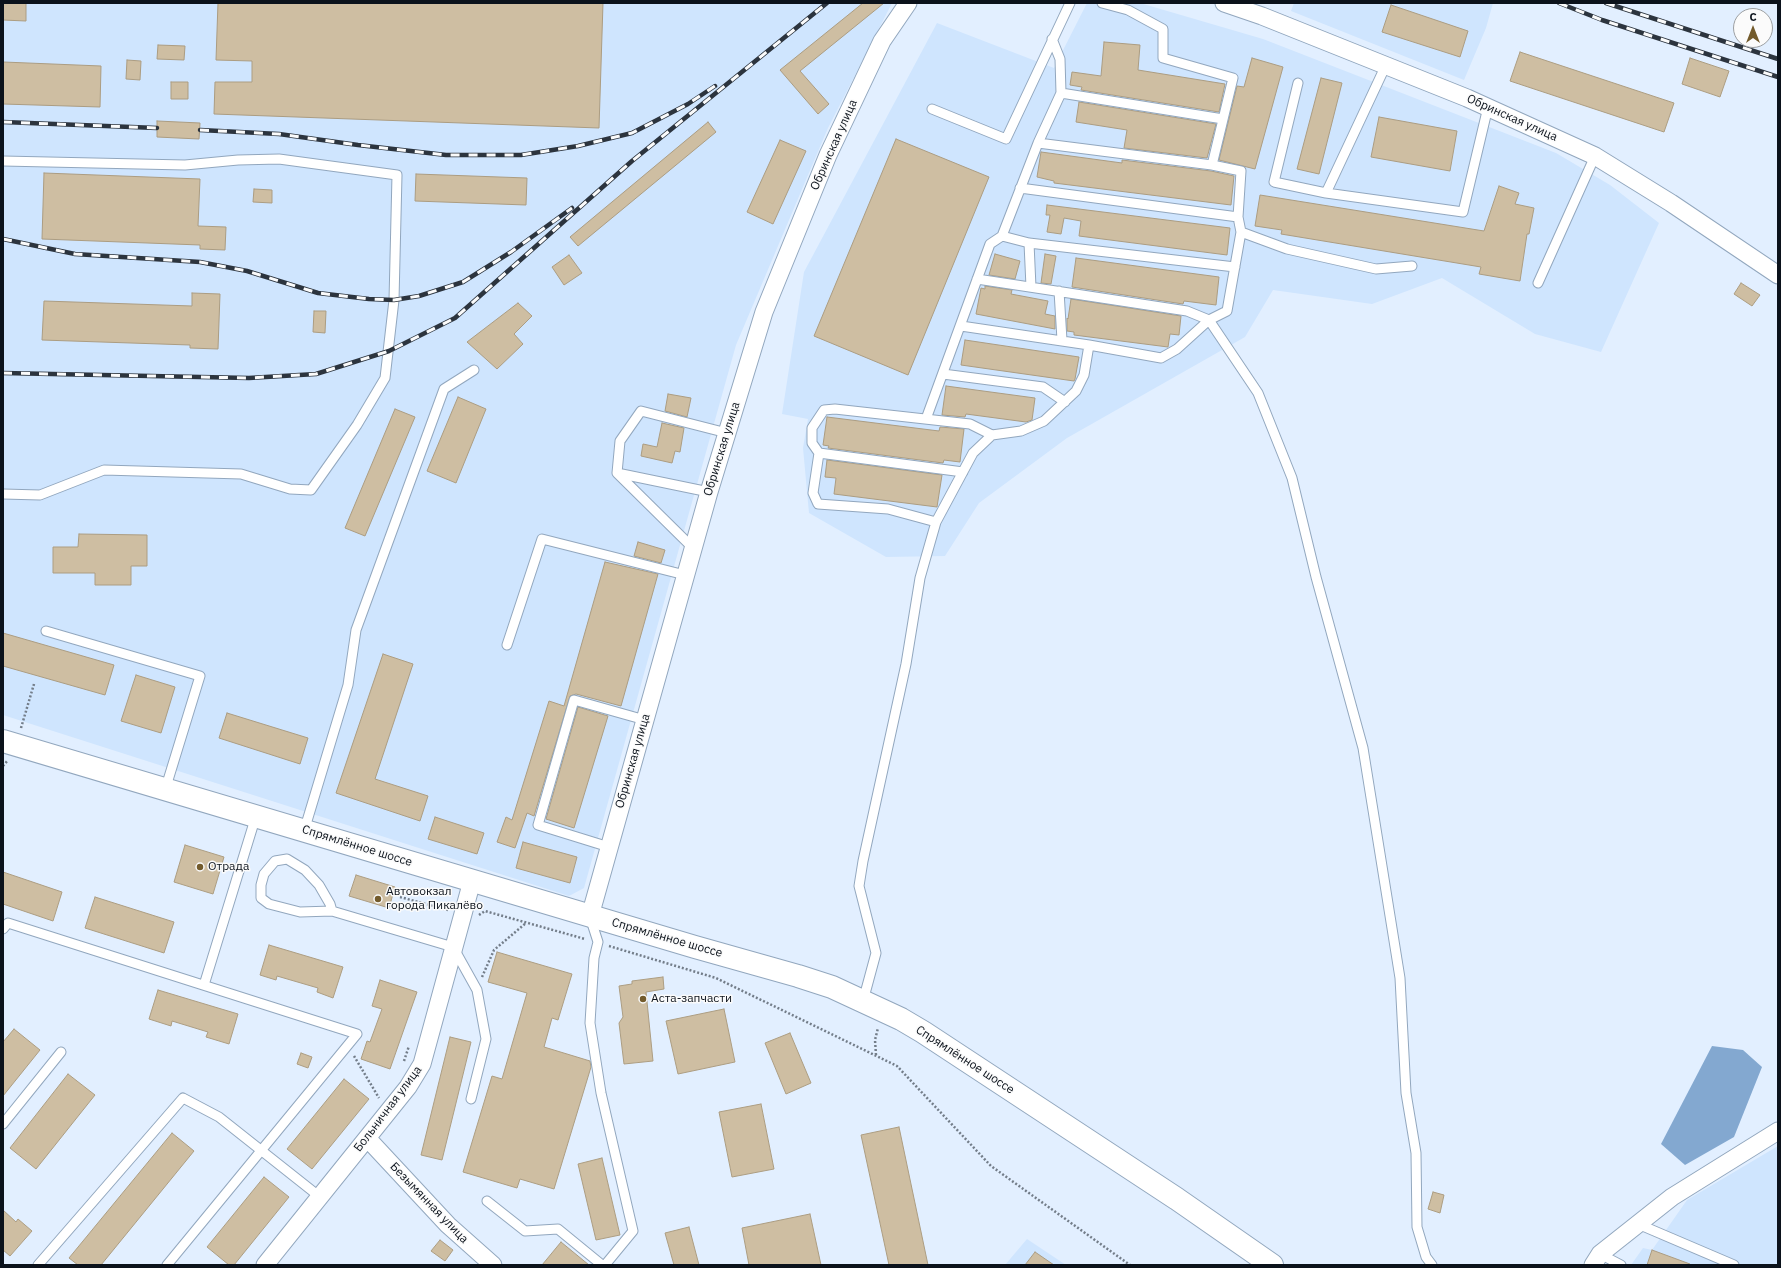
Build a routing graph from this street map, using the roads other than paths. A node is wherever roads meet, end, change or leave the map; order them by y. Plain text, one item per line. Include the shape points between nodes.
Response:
1 (908, 3) edge
2 (1070, 3) edge
3 (1102, 3) edge
4 (1224, 3) edge
5 (1052, 39) junction
6 (1386, 65) junction
7 (1298, 83) dead end
8 (1061, 93) junction
9 (1488, 107) junction
10 (932, 109) dead end
11 (1223, 119) junction
12 (1038, 143) junction
13 (1595, 156) junction
14 (3, 161) edge
15 (1212, 165) junction
16 (1020, 188) junction
17 (1326, 193) junction
18 (1238, 217) junction
19 (1241, 232) junction
20 (1002, 236) junction
21 (1029, 243) junction
22 (1412, 266) dead end
23 (1235, 267) junction
24 (1778, 275) edge
25 (977, 279) junction
26 (1538, 283) dead end
27 (1031, 287) junction
28 (1059, 291) junction
29 (1209, 320) junction
30 (961, 326) junction
31 (1062, 340) junction
32 (1089, 345) junction
33 (474, 370) dead end
34 (943, 374) junction
35 (1065, 402) junction
36 (926, 419) junction
37 (727, 433) junction
38 (992, 435) junction
39 (819, 452) junction
40 (963, 472) junction
41 (616, 473) junction
42 (709, 492) junction
43 (3, 494) edge
44 (936, 522) junction
45 (693, 548) junction
46 (685, 575) junction
47 (46, 631) dead end
48 (507, 645) dead end
49 (645, 720) junction
50 (3, 741) edge
51 (165, 790) junction
52 (256, 816) junction
53 (304, 831) junction
54 (609, 847) junction
55 (472, 880) junction
56 (332, 911) junction
57 (590, 916) junction
58 (3, 929) edge
59 (453, 947) junction
60 (204, 985) junction
61 (863, 1001) junction
62 (61, 1052) dead end
63 (470, 1100) dead end
64 (3, 1124) edge
65 (1778, 1131) edge
66 (367, 1138) junction
67 (261, 1150) junction
68 (320, 1197) junction
69 (487, 1201) dead end
70 (1638, 1224) junction
71 (1596, 1259) edge
72 (38, 1265) edge
73 (168, 1265) edge
74 (265, 1265) edge
75 (493, 1265) edge
76 (604, 1265) edge
77 (1272, 1265) edge
78 (1432, 1265) edge
79 (1620, 1265) edge
80 (1734, 1265) edge

1 - 37 street, Обринская улица via 882,41 828,155 764,312
2 - 5 lane
3 - 11 lane via 1128,10 1163,29 1163,58 1233,78
4 - 6 street, Обринская улица
5 - 8 lane via 1060,59
5 - 10 lane via 1006,139
6 - 9 street, Обринская улица
6 - 17 lane
7 - 17 lane via 1274,182
8 - 11 lane
8 - 12 lane
9 - 13 street, Обринская улица
9 - 17 lane via 1463,212
11 - 15 lane
12 - 15 lane
12 - 16 lane
13 - 24 street, Обринская улица via 1671,203
13 - 26 lane
14 - 43 lane via 185,165 279,158 397,175 394,300 384,378 357,426 310,490 290,489 242,474 104,470 40,495
15 - 18 lane via 1241,171
16 - 18 lane
16 - 20 lane
18 - 19 lane
19 - 22 lane via 1287,248 1376,269
19 - 23 lane
20 - 21 lane
20 - 25 lane via 990,244
21 - 23 lane
21 - 27 lane
23 - 29 lane via 1227,311
25 - 27 lane
25 - 30 lane
27 - 28 lane
28 - 29 lane via 1187,311
28 - 31 lane
29 - 32 lane via 1177,349 1161,358
29 - 78 lane via 1258,393 1292,478 1363,748 1400,978 1406,1093 1416,1153 1417,1227 1426,1256
30 - 31 lane
30 - 34 lane
31 - 32 lane
32 - 35 lane via 1084,375 1076,391
33 - 53 lane via 444,389 372,584 356,630 348,685
34 - 35 lane via 1043,387
34 - 36 lane
35 - 38 lane via 1044,422 1021,431
36 - 38 lane via 970,424
36 - 39 lane via 824,410 812,428 812,443
37 - 41 lane via 641,411 620,441
37 - 42 street, Обринская улица
38 - 40 lane via 973,453
39 - 40 lane
39 - 44 lane via 813,493 818,504 888,510
40 - 44 lane
41 - 42 lane
41 - 45 lane
42 - 45 street, Обринская улица
44 - 61 lane via 920,578 906,664 859,886 876,953
45 - 46 street, Обринская улица
46 - 48 lane via 542,539
46 - 49 street, Обринская улица
47 - 51 lane via 200,676
49 - 54 street, Обринская улица
49 - 54 lane via 574,700 538,825
50 - 51 main road, Спрямлённое шоссе
51 - 52 main road, Спрямлённое шоссе
52 - 53 main road, Спрямлённое шоссе
52 - 60 lane
53 - 55 main road, Спрямлённое шоссе
54 - 57 street, Обринская улица
55 - 57 main road, Спрямлённое шоссе
55 - 59 street, Больничная улица via 452,914
56 - 56 lane via 319,886 305,870 287,859 275,861 264,874 261,898 269,904 300,912
56 - 59 lane
57 - 61 main road, Спрямлённое шоссе via 798,976
57 - 76 lane via 598,942 594,958 590,1023 601,1093 633,1231
58 - 60 lane via 8,922
59 - 63 lane via 477,990 486,1039
59 - 66 street, Больничная улица via 422,1064 408,1087
60 - 67 lane via 357,1034
61 - 77 main road, Спрямлённое шоссе via 917,1029 986,1073
62 - 64 lane
65 - 70 street via 1672,1197
66 - 68 street, Больничная улица
66 - 75 street, Безымянная улица via 448,1226
67 - 68 lane
67 - 72 lane via 219,1117 183,1098
67 - 73 lane
68 - 74 street, Больничная улица
69 - 76 lane via 525,1231 558,1229
70 - 71 street
70 - 80 lane
71 - 79 lane

